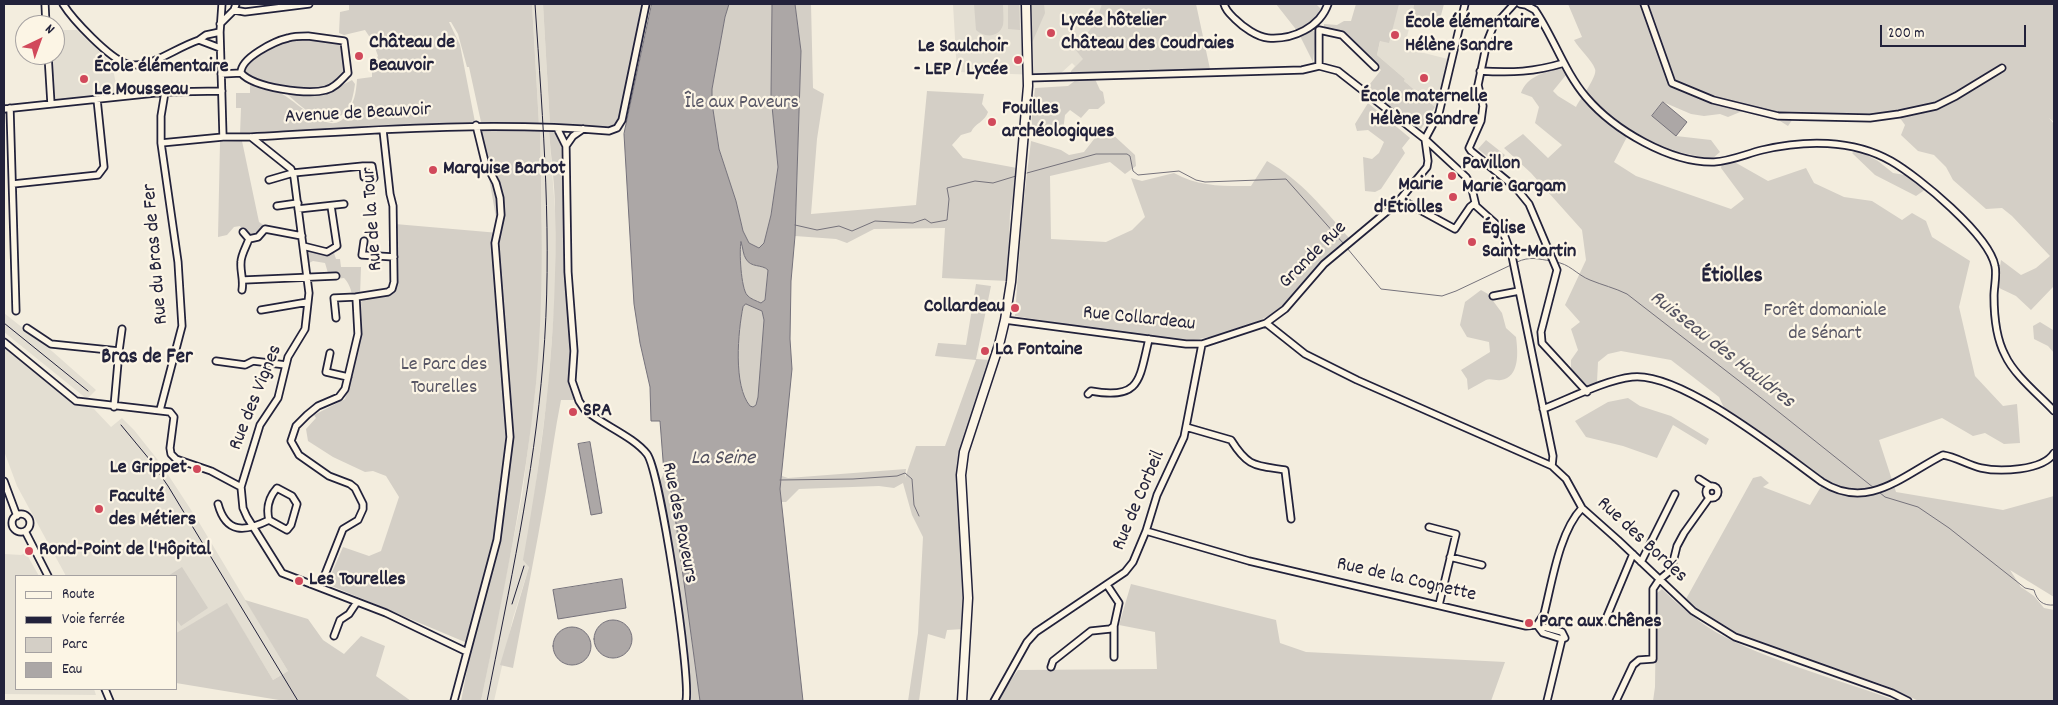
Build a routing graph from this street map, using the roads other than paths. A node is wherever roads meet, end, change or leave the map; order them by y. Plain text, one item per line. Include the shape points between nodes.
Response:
1 (63, 4) edge
2 (222, 4) edge
3 (309, 4) edge
4 (646, 4) edge
5 (1026, 4) edge
6 (1224, 4) edge
7 (1328, 4) edge
8 (1465, 4) edge
9 (1514, 4) edge
10 (1520, 4) edge
11 (1644, 4) edge
12 (235, 7) edge
13 (220, 24) junction
14 (1317, 27) junction
15 (220, 32) junction
16 (199, 40) junction
17 (220, 48) junction
18 (1564, 63) junction
19 (49, 65) edge
20 (1319, 66) junction
21 (1375, 67) dead end
22 (2002, 68) dead end
23 (1480, 72) junction
24 (241, 73) junction
25 (221, 74) junction
26 (1028, 78) junction
27 (222, 91) junction
28 (165, 92) junction
29 (97, 99) junction
30 (51, 104) junction
31 (7, 108) edge
32 (476, 125) junction
33 (557, 128) junction
34 (583, 129) junction
35 (383, 130) junction
36 (223, 137) junction
37 (251, 138) junction
38 (1425, 139) junction
39 (161, 143) junction
40 (566, 146) junction
41 (363, 166) dead end
42 (293, 173) junction
43 (269, 180) dead end
44 (13, 184) junction
45 (1400, 199) junction
46 (1475, 203) junction
47 (344, 204) dead end
48 (277, 206) dead end
49 (298, 206) junction
50 (331, 206) junction
51 (243, 232) dead end
52 (302, 236) junction
53 (249, 240) junction
54 (364, 241) dead end
55 (303, 246) junction
56 (394, 257) junction
57 (336, 276) dead end
58 (307, 278) junction
59 (244, 280) junction
60 (242, 290) dead end
61 (1519, 290) junction
62 (1493, 296) dead end
63 (356, 297) junction
64 (308, 302) junction
65 (261, 310) dead end
66 (16, 311) dead end
67 (336, 318) dead end
68 (1005, 320) junction
69 (1266, 323) junction
70 (27, 328) dead end
71 (122, 329) dead end
72 (1149, 339) junction
73 (4, 342) edge
74 (1202, 344) junction
75 (119, 351) junction
76 (330, 353) dead end
77 (216, 361) dead end
78 (286, 365) junction
79 (348, 377) junction
80 (1587, 392) junction
81 (1088, 394) dead end
82 (114, 407) junction
83 (1543, 409) junction
84 (160, 410) junction
85 (2054, 411) edge
86 (1186, 427) junction
87 (2054, 453) edge
88 (1552, 466) junction
89 (1699, 479) dead end
90 (4, 481) edge
91 (1710, 486) junction
92 (241, 487) junction
93 (1675, 494) dead end
94 (1709, 498) junction
95 (218, 504) dead end
96 (1582, 508) junction
97 (17, 516) junction
98 (1291, 519) dead end
99 (269, 520) junction
100 (253, 527) junction
101 (1429, 528) dead end
102 (25, 531) junction
103 (1146, 531) junction
104 (1633, 554) junction
105 (1450, 557) junction
106 (1641, 562) junction
107 (1482, 565) dead end
108 (47, 575) edge
109 (1660, 580) junction
110 (1107, 585) junction
111 (320, 588) junction
112 (357, 602) junction
113 (1439, 605) junction
114 (1605, 622) dead end
115 (1114, 626) junction
116 (1537, 626) junction
117 (334, 636) dead end
118 (467, 652) junction
119 (1114, 657) dead end
120 (1051, 667) dead end
121 (454, 701) edge
122 (686, 701) edge
123 (962, 701) edge
124 (994, 701) edge
125 (1547, 701) edge
126 (1616, 701) edge
127 (1908, 701) edge

1 - 16 street via 81,28 127,64 147,63
2 - 13 street
3 - 12 street via 245,12
4 - 34 street, Avenue de Beauvoir via 622,120 617,128 609,131
5 - 26 main road
6 - 14 street via 1244,28 1267,38 1288,37
7 - 14 street
8 - 38 street via 1445,93
9 - 23 street via 1493,27
10 - 18 street via 1535,10
11 - 22 street via 1672,83 1713,100 1778,116 1870,118 1899,114 1936,106
12 - 13 street
13 - 15 street
14 - 20 street
14 - 21 street via 1342,34
15 - 16 street
15 - 17 street
16 - 17 street
17 - 25 street
18 - 23 street via 1538,71
18 - 85 street via 1587,98 1608,118 1628,134 1671,153 1714,162 1797,144 1825,144 1869,151 1898,166 1977,232 1996,268 1994,299 1999,342 2012,367
19 - 30 street
20 - 26 street via 1302,70
20 - 38 street via 1338,71
23 - 80 street via 1481,121 1469,148 1516,188 1529,204 1557,270 1541,332 1542,343
24 - 24 street via 245,62 253,55 288,38 308,36 344,41 348,73 328,90 282,89 248,79
24 - 25 street
25 - 27 street
26 - 68 main road
27 - 28 street
27 - 36 street
28 - 29 street
28 - 39 street, Rue du Bras de Fer
29 - 30 street
29 - 44 street via 104,166 101,172 98,175
30 - 31 street
31 - 44 street
32 - 33 street, Avenue de Beauvoir
32 - 35 street, Avenue de Beauvoir
32 - 118 street via 485,162 500,198 501,215 495,243 510,437 497,540
33 - 34 street, Avenue de Beauvoir
33 - 40 street
34 - 40 street via 572,136
35 - 37 street, Avenue de Beauvoir
35 - 56 street, Rue de la Tour via 393,206
36 - 37 street, Avenue de Beauvoir
36 - 39 street, Avenue de Beauvoir
37 - 42 street via 291,168
38 - 45 street, Grande Rue via 1427,167
38 - 46 street via 1469,181
39 - 84 street, Rue du Bras de Fer via 178,262 182,326
40 - 122 street, Rue des Paveurs via 573,386 586,410 640,448 651,461 667,535 688,694
41 - 42 street
42 - 43 street
42 - 49 street, Rue des Vignes
44 - 66 street
45 - 46 street via 1455,229
45 - 69 street, Grande Rue via 1336,253 1285,310
46 - 61 street via 1505,237
47 - 50 street
48 - 49 street
49 - 50 street
49 - 52 street, Rue des Vignes
50 - 55 street via 337,246 327,252
51 - 53 street
52 - 53 street via 265,229 258,237
52 - 55 street, Rue des Vignes
53 - 59 street via 241,260
54 - 56 street via 362,255
55 - 58 street, Rue des Vignes
56 - 63 street, Rue de la Tour via 392,289
57 - 58 street
58 - 59 street
58 - 64 street, Rue des Vignes
59 - 60 street
61 - 62 street
61 - 83 street
63 - 67 street via 334,298
63 - 79 street, Rue de la Tour via 359,326
64 - 65 street
64 - 78 street, Rue des Vignes via 305,329
68 - 72 street, Rue Collardeau
68 - 123 main road via 963,460 968,598
69 - 74 street, Rue Collardeau
69 - 88 street, Rue des Bordes via 1304,354
70 - 75 street via 51,344
71 - 75 street
72 - 74 street, Rue Collardeau
72 - 81 street via 1138,382 1129,391
73 - 82 street via 72,399
74 - 86 street, Rue de Corbeil
75 - 82 street
76 - 79 street via 326,372
77 - 78 street
78 - 92 street, Rue des Vignes via 278,398 260,425
79 - 111 street, Rue de la Tour via 339,397 307,415 296,426 291,441 299,454 329,476 355,488 363,504 358,520 343,529
80 - 83 street
80 - 87 street via 1618,379 1634,376 1655,378 1733,418 1833,489 1847,493 1877,491 1943,455 1982,468 2011,469 2044,463
82 - 84 street
83 - 88 street via 1553,456
84 - 92 street via 170,412 174,417 170,448 176,459 211,471
86 - 98 street via 1231,440 1248,462 1285,470
86 - 103 street, Rue de Corbeil
88 - 96 street, Rue des Bordes via 1566,479
89 - 91 street
90 - 97 street
91 - 94 street via 1706,491
91 - 94 street via 1716,487 1719,493 1715,498
92 - 100 street via 243,508
93 - 106 street
94 - 109 street via 1680,539 1671,570
95 - 100 street via 224,522 238,528
96 - 104 street, Rue des Bordes
96 - 116 street via 1565,537 1544,614
97 - 102 street via 12,522 13,527 20,532
97 - 102 street via 28,518 30,524
99 - 99 street via 287,530 291,526 297,504 292,496 277,488 271,496 267,512
99 - 100 street
100 - 111 street via 282,573
101 - 105 street via 1456,534
102 - 108 street
103 - 110 street, Rue de Corbeil via 1133,562
103 - 113 street, Rue de la Cognette via 1249,561
104 - 106 street, Rue des Bordes
104 - 114 street
105 - 107 street
105 - 113 street
106 - 109 street, Rue des Bordes
109 - 126 street via 1653,589 1653,658 1639,660 1633,665
109 - 127 street, Rue des Bordes via 1693,611 1735,637
110 - 115 street via 1119,603
110 - 124 street, Rue de Corbeil via 1027,642
111 - 112 street
112 - 117 street via 340,620
112 - 118 street
113 - 116 street, Rue de la Cognette
115 - 119 street
115 - 120 street via 1092,631 1053,661
116 - 125 street via 1543,633 1562,639
118 - 121 street

